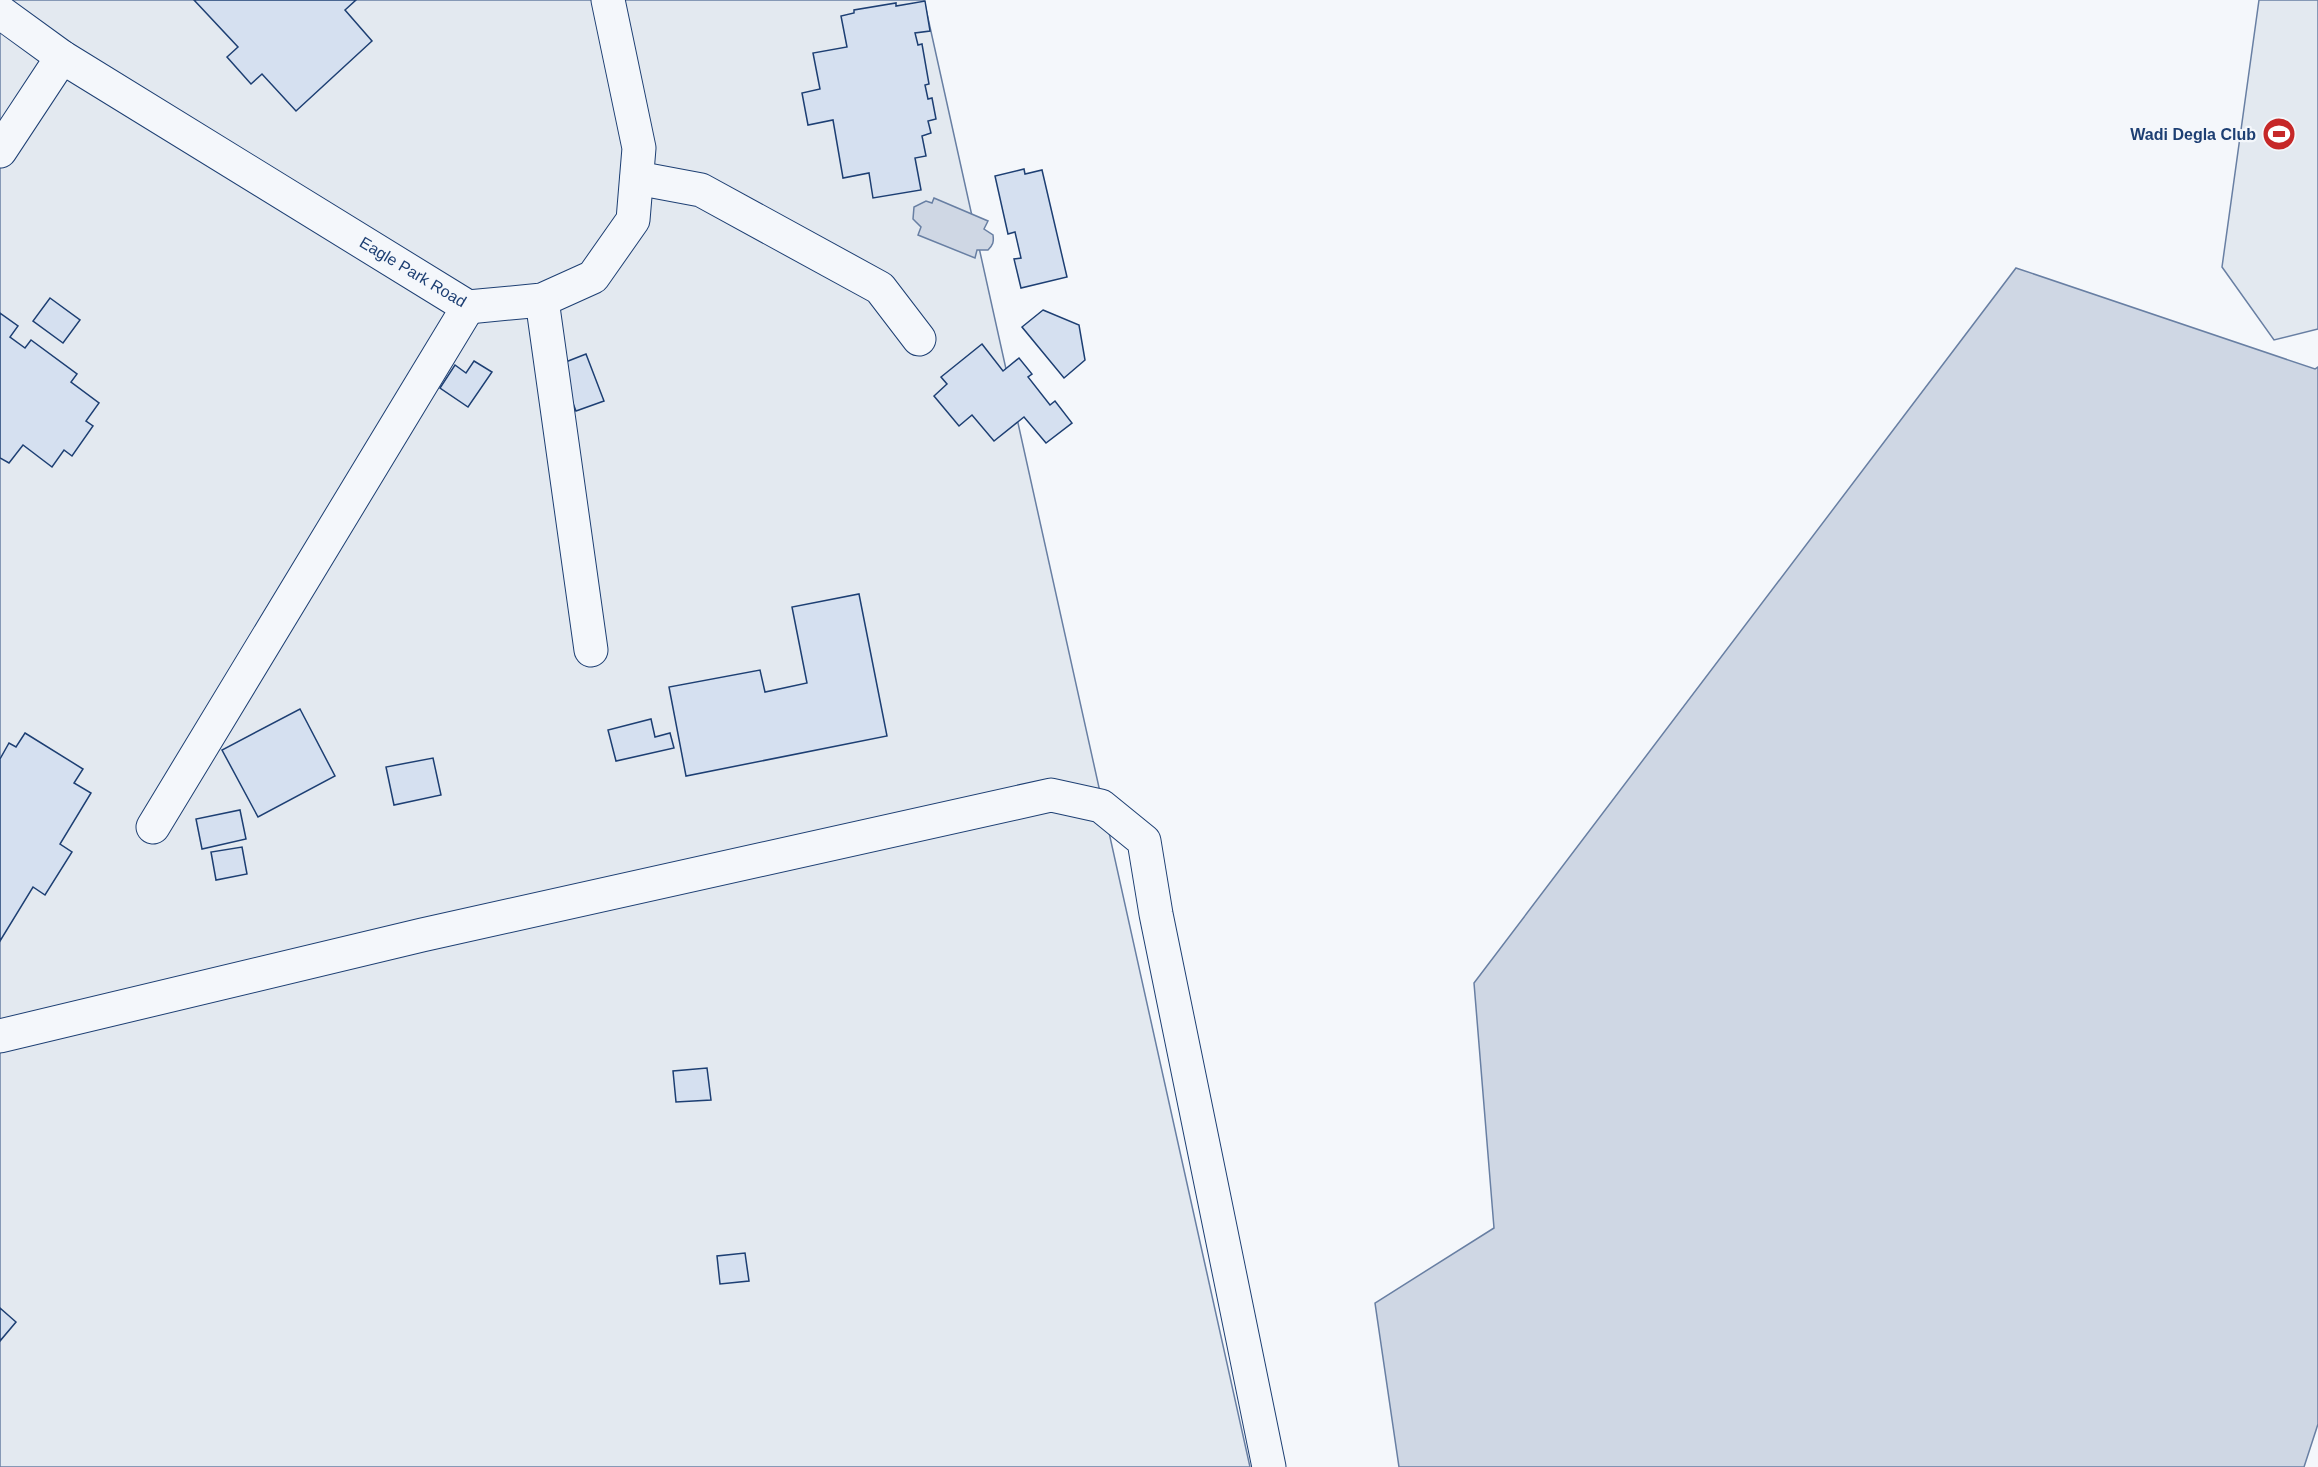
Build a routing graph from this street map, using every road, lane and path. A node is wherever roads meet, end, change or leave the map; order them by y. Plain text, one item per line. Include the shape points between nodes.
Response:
1 (608, 0) edge
2 (0, 12) edge
3 (63, 57) junction
4 (0, 151) edge
5 (637, 178) junction
6 (542, 300) junction
7 (468, 307) junction
8 (919, 339) dead end
9 (591, 650) dead end
10 (153, 828) dead end
11 (0, 1036) edge
12 (1269, 1467) edge

1 - 5 street, Eagle Park Road via 639,148
2 - 3 street, Eagle Park Road
3 - 4 street
3 - 7 street, Eagle Park Road
5 - 6 street, Eagle Park Road via 633,220 593,277
5 - 8 street via 700,190 880,288
6 - 7 street, Eagle Park Road
6 - 9 street
7 - 10 street
11 - 12 street via 422,935 1051,795 1101,806 1144,841

